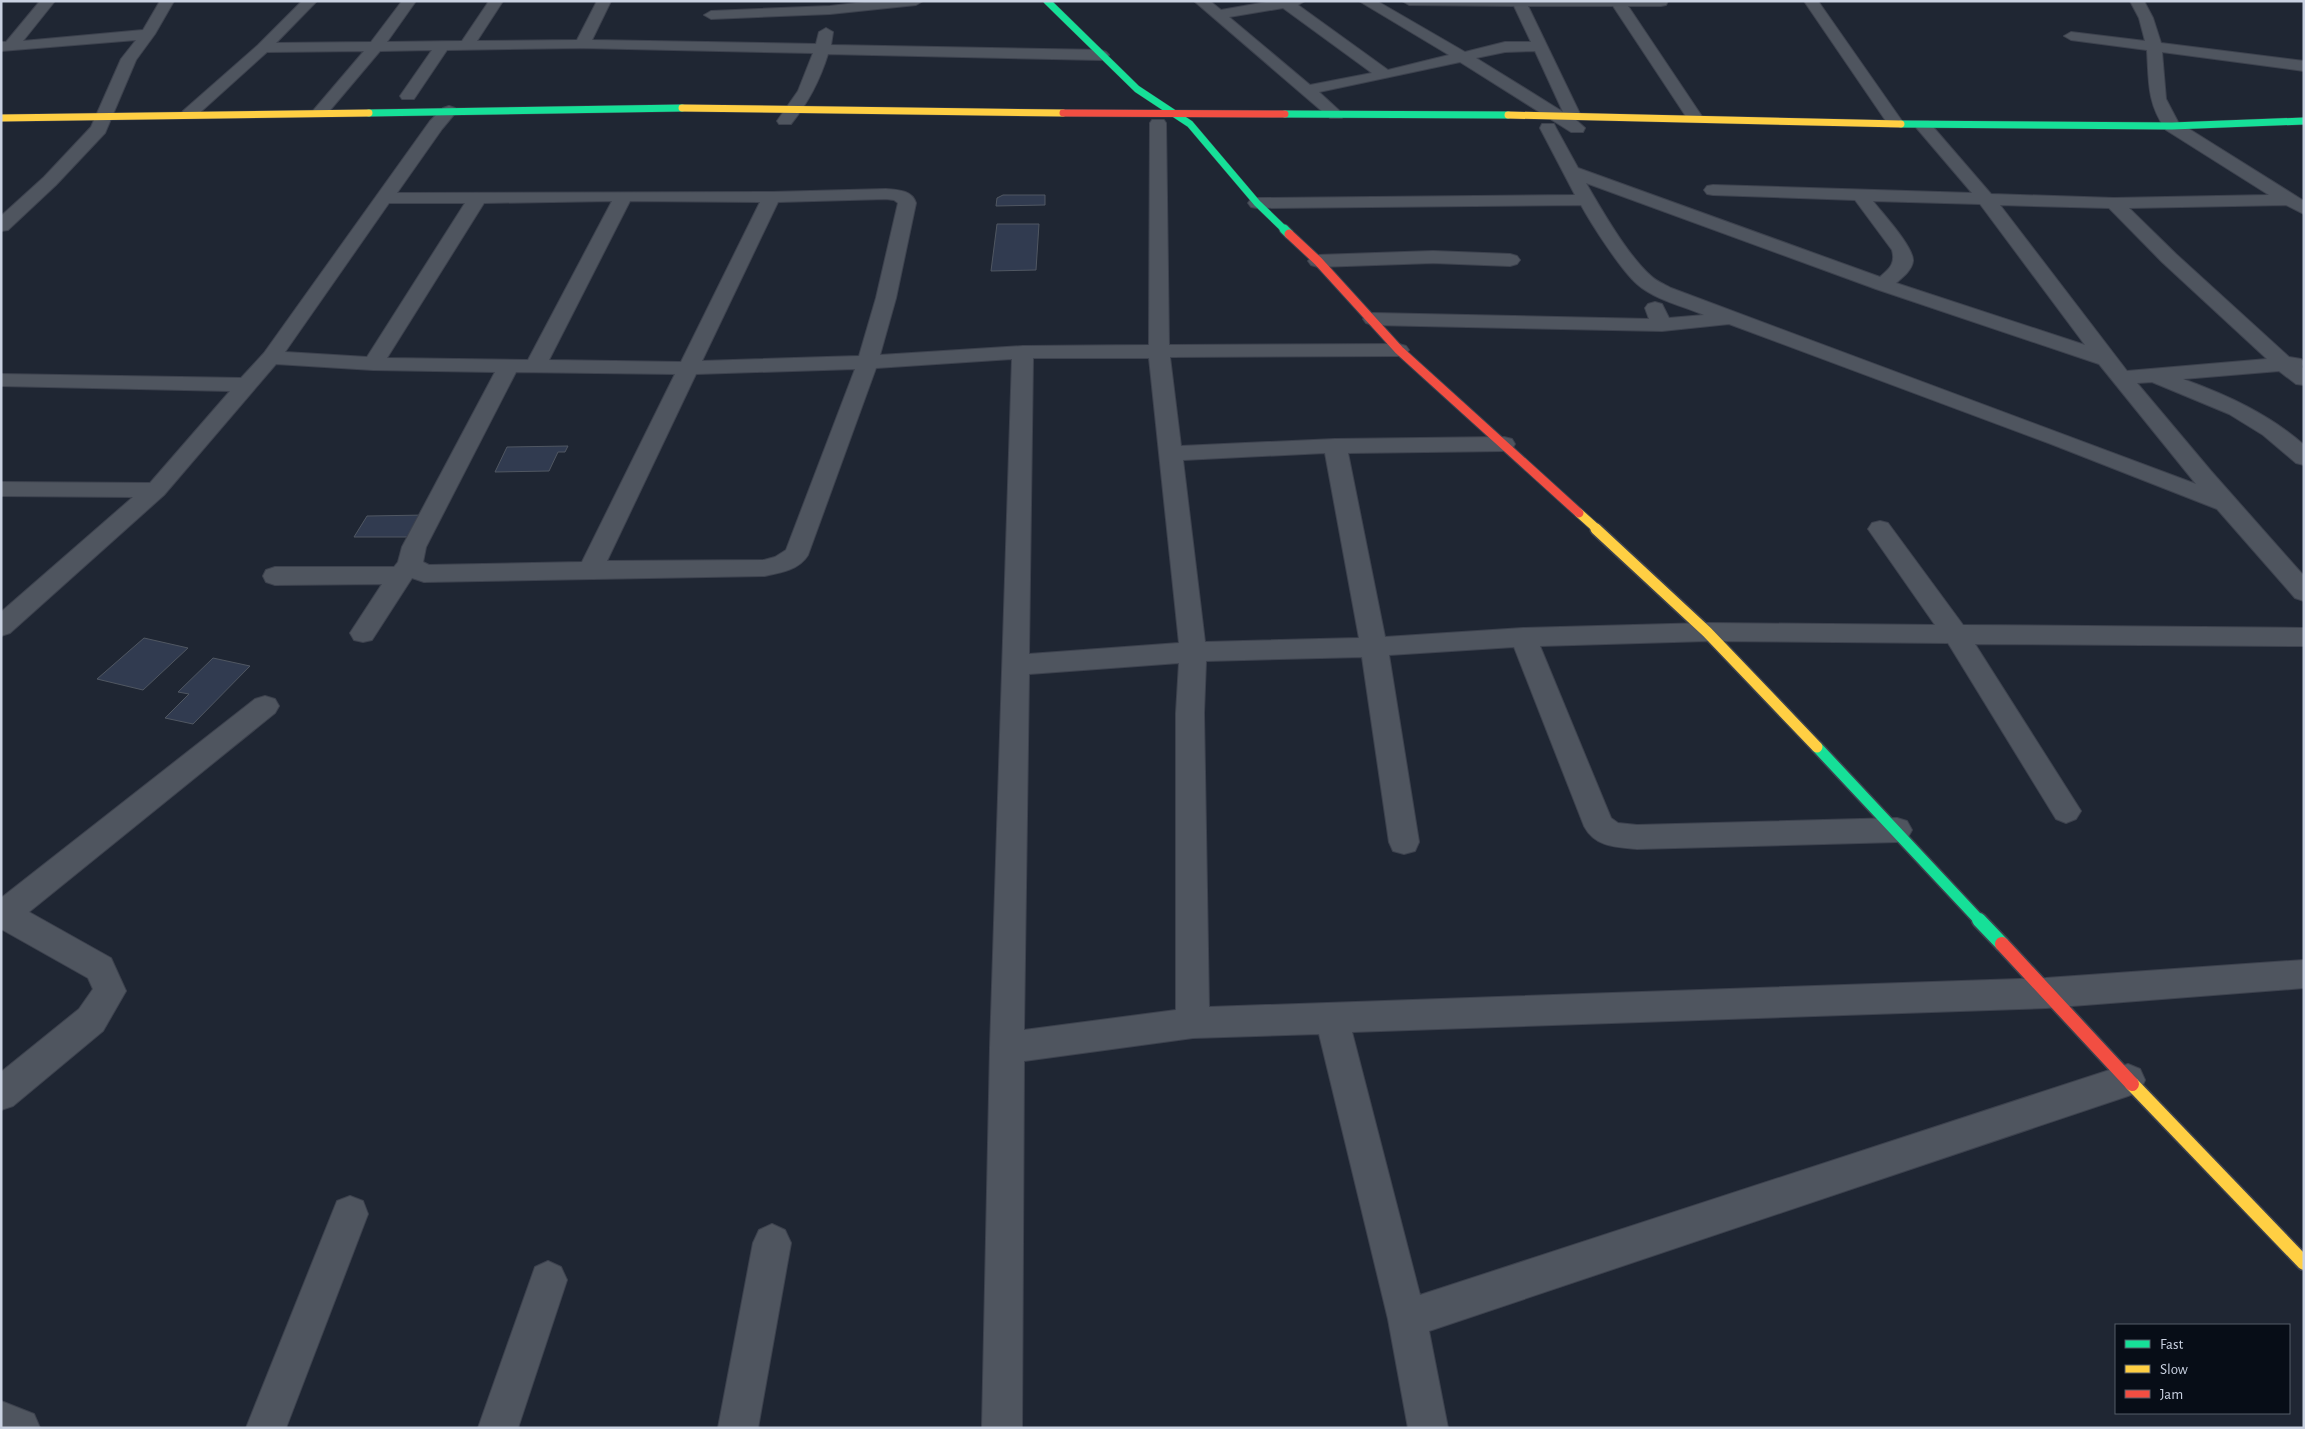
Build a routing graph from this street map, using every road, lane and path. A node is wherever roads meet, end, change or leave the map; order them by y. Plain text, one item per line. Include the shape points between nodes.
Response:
1 (48, 1) edge
2 (167, 1) edge
3 (310, 1) edge
4 (409, 1) edge
5 (496, 1) edge
6 (604, 1) edge
7 (916, 1) edge
8 (1048, 1) edge
9 (1201, 1) edge
10 (1366, 1) edge
11 (1409, 1) edge
12 (1519, 1) edge
13 (1618, 1) edge
14 (1811, 1) edge
15 (2137, 1) edge
16 (1292, 2) edge
17 (1661, 2) edge
18 (831, 5) edge
19 (713, 8) edge
20 (1218, 15) junction
21 (148, 34) junction
22 (2071, 36) dead end
23 (443, 44) junction
24 (467, 44) junction
25 (582, 44) junction
26 (377, 45) junction
27 (6, 46) edge
28 (702, 46) junction
29 (1540, 46) junction
30 (2154, 46) junction
31 (263, 48) junction
32 (824, 50) junction
33 (1101, 55) junction
34 (1463, 57) junction
35 (2304, 66) edge
36 (1385, 75) junction
37 (1306, 90) junction
38 (1168, 92) dead end
39 (408, 96) dead end
40 (796, 108) junction
41 (320, 112) junction
42 (189, 114) junction
43 (1167, 114) junction
44 (1336, 115) junction
45 (1, 118) edge
46 (1695, 118) junction
47 (780, 121) joint
48 (2304, 121) edge
49 (441, 122) junction
50 (1575, 122) junction
51 (1190, 124) junction
52 (1547, 124) junction
53 (1896, 124) junction
54 (105, 125) junction
55 (1399, 126) dead end
56 (2172, 126) junction
57 (80, 129) dead end
58 (1926, 129) junction
59 (2304, 133) edge
60 (2285, 134) dead end
61 (2210, 137) dead end
62 (2192, 138) junction
63 (1573, 172) junction
64 (1713, 190) dead end
65 (1860, 195) junction
66 (624, 196) junction
67 (478, 197) junction
68 (772, 197) junction
69 (384, 198) junction
70 (1987, 198) junction
71 (1587, 200) junction
72 (2114, 203) junction
73 (1257, 204) junction
74 (2297, 204) edge
75 (1, 208) edge
76 (21, 208) junction
77 (1, 226) edge
78 (1510, 260) dead end
79 (1318, 261) junction
80 (1645, 281) junction
81 (1883, 285) junction
82 (1730, 318) junction
83 (1373, 319) junction
84 (1662, 325) junction
85 (1159, 350) junction
86 (1399, 350) junction
87 (1023, 352) junction
88 (272, 357) junction
89 (2106, 359) junction
90 (868, 362) junction
91 (2294, 363) edge
92 (373, 364) junction
93 (536, 365) junction
94 (508, 367) junction
95 (690, 368) junction
96 (2152, 376) junction
97 (2123, 378) junction
98 (2304, 379) edge
99 (1, 380) edge
100 (246, 385) junction
101 (1504, 444) junction
102 (1336, 446) junction
103 (1170, 453) junction
104 (2304, 458) edge
105 (1, 489) edge
106 (156, 490) junction
107 (2224, 502) junction
108 (1880, 529) dead end
109 (405, 570) junction
110 (590, 570) junction
111 (275, 576) dead end
112 (2304, 592) edge
113 (1, 627) edge
114 (1707, 632) junction
115 (363, 633) dead end
116 (1956, 634) junction
117 (1523, 637) junction
118 (2304, 637) edge
119 (1374, 647) junction
120 (1193, 652) junction
121 (1015, 665) junction
122 (265, 706) dead end
123 (2066, 811) dead end
124 (1897, 830) junction
125 (1404, 842) dead end
126 (2, 914) edge
127 (2304, 974) edge
128 (2046, 994) junction
129 (1332, 1019) junction
130 (1193, 1023) junction
131 (1007, 1048) junction
132 (2128, 1080) junction
133 (1, 1094) edge
134 (350, 1214) dead end
135 (772, 1243) dead end
136 (2304, 1263) edge
137 (548, 1280) dead end
138 (1407, 1319) junction
139 (1, 1421) edge
140 (20, 1428) edge
141 (266, 1428) edge
142 (498, 1428) edge
143 (738, 1428) edge
144 (1002, 1428) edge
145 (1428, 1428) edge

1 - 27 street
2 - 21 street
3 - 31 street
4 - 26 street
5 - 24 street
6 - 25 street
7 - 18 street
8 - 33 street
9 - 20 street
10 - 34 street
11 - 12 street
12 - 13 street
12 - 29 street
13 - 17 street
13 - 46 street
14 - 53 street
15 - 30 street via 2144,11
16 - 20 street
16 - 36 street
18 - 19 street
18 - 32 street
19 - 28 street
20 - 37 street
21 - 27 street
21 - 54 street via 129,59
22 - 30 street
23 - 24 street
23 - 26 street
23 - 39 street
24 - 25 street
25 - 28 street
26 - 31 street
26 - 41 street
28 - 32 street
29 - 34 street via 1505,46
29 - 50 street
30 - 35 street
30 - 56 street via 2158,104
31 - 42 street
32 - 33 street
32 - 40 street
33 - 43 street
34 - 36 street
34 - 52 street
36 - 37 street
37 - 44 street
38 - 43 street
40 - 43 street
40 - 47 street
40 - 49 street via 690,108
41 - 42 street
41 - 49 street
42 - 54 street
43 - 44 street
43 - 47 street
43 - 51 street
43 - 51 street
43 - 85 street
44 - 52 street
45 - 54 street
46 - 50 street
46 - 53 street
48 - 56 street
49 - 69 street
50 - 52 street
50 - 58 street
51 - 55 street
51 - 73 street
52 - 63 street
53 - 58 street
54 - 57 street
54 - 76 street
56 - 58 street
56 - 62 street
58 - 62 street
58 - 70 street
59 - 60 street
61 - 62 street
62 - 74 street
63 - 71 street
63 - 81 street
64 - 65 street
65 - 70 street
65 - 81 street via 1905,258 1904,264
66 - 67 street
66 - 68 street
66 - 93 street
67 - 69 street
67 - 92 street
68 - 90 street via 886,194 906,198 886,298
68 - 95 street
69 - 88 street
70 - 72 street
70 - 89 street
71 - 73 street
71 - 80 street via 1634,270
72 - 74 street
72 - 91 street via 2169,258
73 - 79 street
75 - 76 street
76 - 77 street
78 - 79 street via 1433,257
79 - 83 street
80 - 82 street via 1664,292
80 - 84 street
81 - 89 street
82 - 84 street
82 - 107 street
83 - 84 street
83 - 86 street
85 - 86 street
85 - 87 street
85 - 103 street
86 - 101 street
87 - 90 street
87 - 121 street
88 - 92 street
88 - 100 street
89 - 97 street
90 - 95 street
90 - 110 street via 796,555 782,564 764,568
91 - 96 street
91 - 98 street
92 - 94 street
93 - 94 street
93 - 95 street
94 - 109 street
95 - 110 street
96 - 97 street
96 - 104 street via 2242,411
97 - 107 street
99 - 100 street
100 - 106 street
101 - 102 street
101 - 114 street
102 - 103 street
102 - 119 street
103 - 120 street
105 - 106 street
106 - 113 street
107 - 112 street
108 - 116 street
109 - 110 street via 451,575
109 - 111 street
109 - 115 street
114 - 116 street
114 - 117 street
114 - 124 street
116 - 118 street
116 - 123 street
117 - 119 street
117 - 124 street via 1599,826 1612,835
119 - 120 street
119 - 125 street
120 - 121 street
120 - 130 street via 1190,722
121 - 131 street
122 - 126 street
124 - 128 street
126 - 133 street via 100,968 110,991 91,1020
127 - 128 street
128 - 129 street
128 - 132 street
129 - 130 street
129 - 138 street
130 - 131 street
131 - 144 street
132 - 136 street
132 - 138 street
134 - 141 street
135 - 143 street
137 - 142 street
138 - 145 street
139 - 140 street

